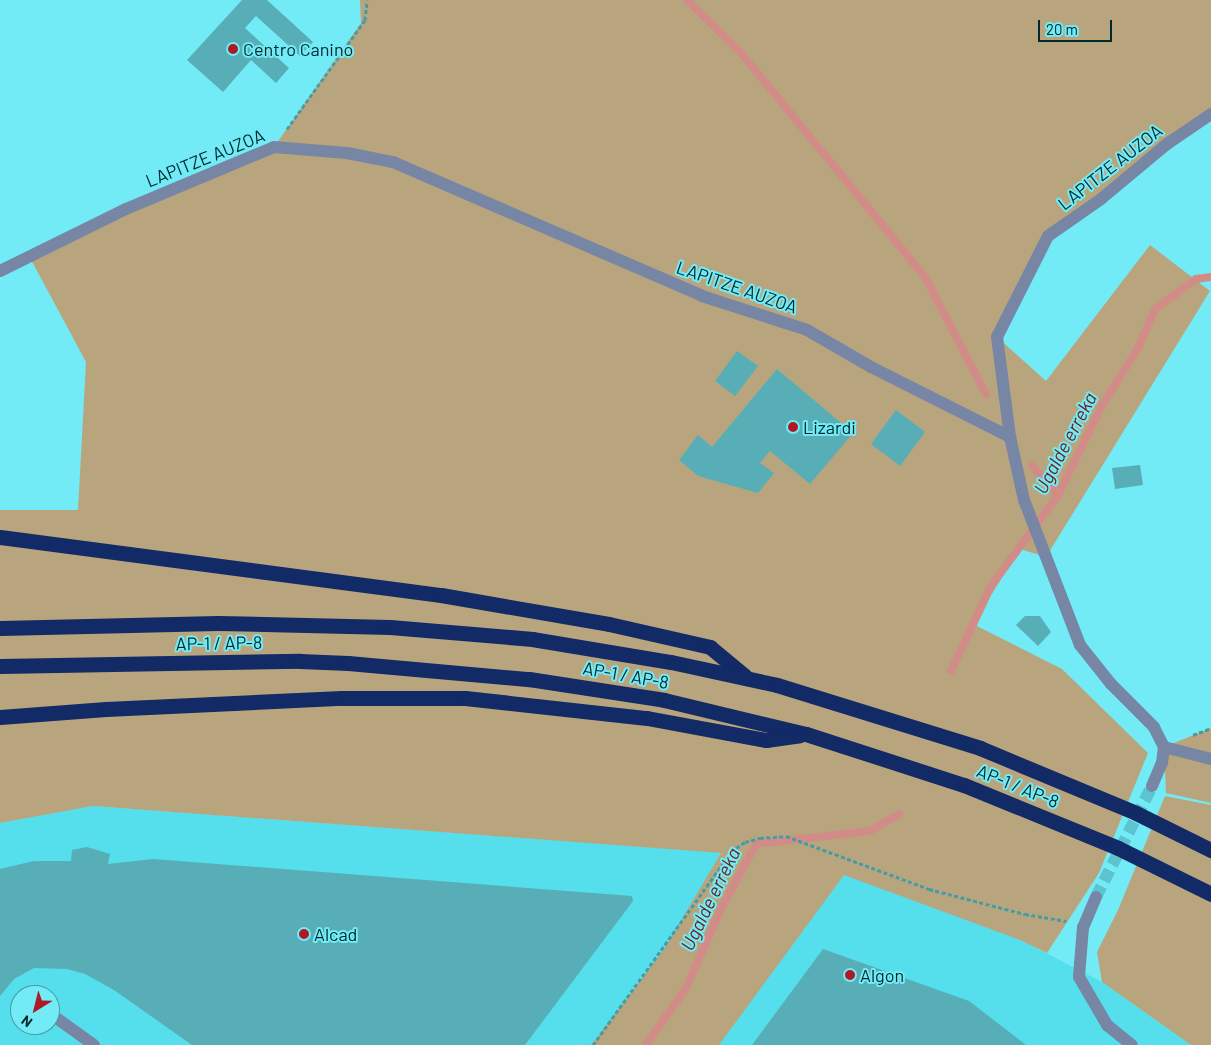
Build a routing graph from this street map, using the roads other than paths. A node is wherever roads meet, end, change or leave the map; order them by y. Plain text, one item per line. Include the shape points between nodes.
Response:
1 (1211, 114) edge
2 (0, 271) edge
3 (1010, 437) junction
4 (0, 537) edge
5 (0, 628) edge
6 (0, 666) edge
7 (748, 679) junction
8 (0, 717) edge
9 (806, 734) junction
10 (1164, 747) junction
11 (1211, 759) edge
12 (1152, 786) tunnel mouth
13 (1211, 850) edge
14 (1211, 894) edge
15 (1096, 897) tunnel mouth
16 (60, 1021) edge
17 (94, 1045) edge
18 (1132, 1045) edge

1 - 3 street, LAPITZE AUZOA via 1048,236 997,337
2 - 3 street, LAPITZE AUZOA via 126,209 274,147 347,153 393,162 702,296 807,330 871,367
3 - 10 street via 1024,500 1080,645 1111,684 1154,727
4 - 7 highway via 441,595 609,624 710,647
5 - 7 highway, AP-1 / AP-8 via 218,623 390,627 541,641 671,662
6 - 9 highway, AP-1 / AP-8 via 300,661 465,672 664,700
7 - 13 highway, AP-1 / AP-8 via 890,718 980,748 1136,813
8 - 9 highway via 342,698 465,698 638,716 766,740
9 - 14 highway, AP-1 / AP-8 via 964,785 1041,815
10 - 11 street
10 - 12 street via 1162,763
15 - 18 street via 1083,926 1079,977 1107,1025
16 - 17 street

